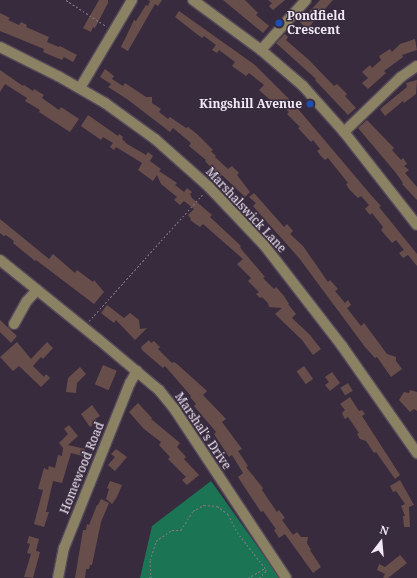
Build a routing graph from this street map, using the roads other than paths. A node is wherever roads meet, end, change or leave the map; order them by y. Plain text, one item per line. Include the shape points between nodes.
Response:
1 (132, 0) edge
2 (193, 0) edge
3 (306, 0) edge
4 (0, 47) edge
5 (261, 50) junction
6 (417, 66) edge
7 (80, 88) junction
8 (344, 132) junction
9 (417, 225) edge
10 (0, 260) edge
11 (37, 290) junction
12 (14, 324) dead end
13 (137, 371) junction
14 (417, 453) edge
15 (58, 578) edge
16 (286, 578) edge

1 - 7 street
2 - 5 street
3 - 5 street
4 - 7 street, Marshalswick Lane
5 - 8 street via 302,86
6 - 8 street via 401,77
7 - 14 street, Marshalswick Lane via 106,103 155,139 208,188 273,258 342,346
8 - 9 street
10 - 11 street, Marshal's Drive
11 - 12 street via 27,301
11 - 13 street, Marshal's Drive
13 - 15 street, Homewood Road via 64,548
13 - 16 street, Marshal's Drive via 159,390 174,410

